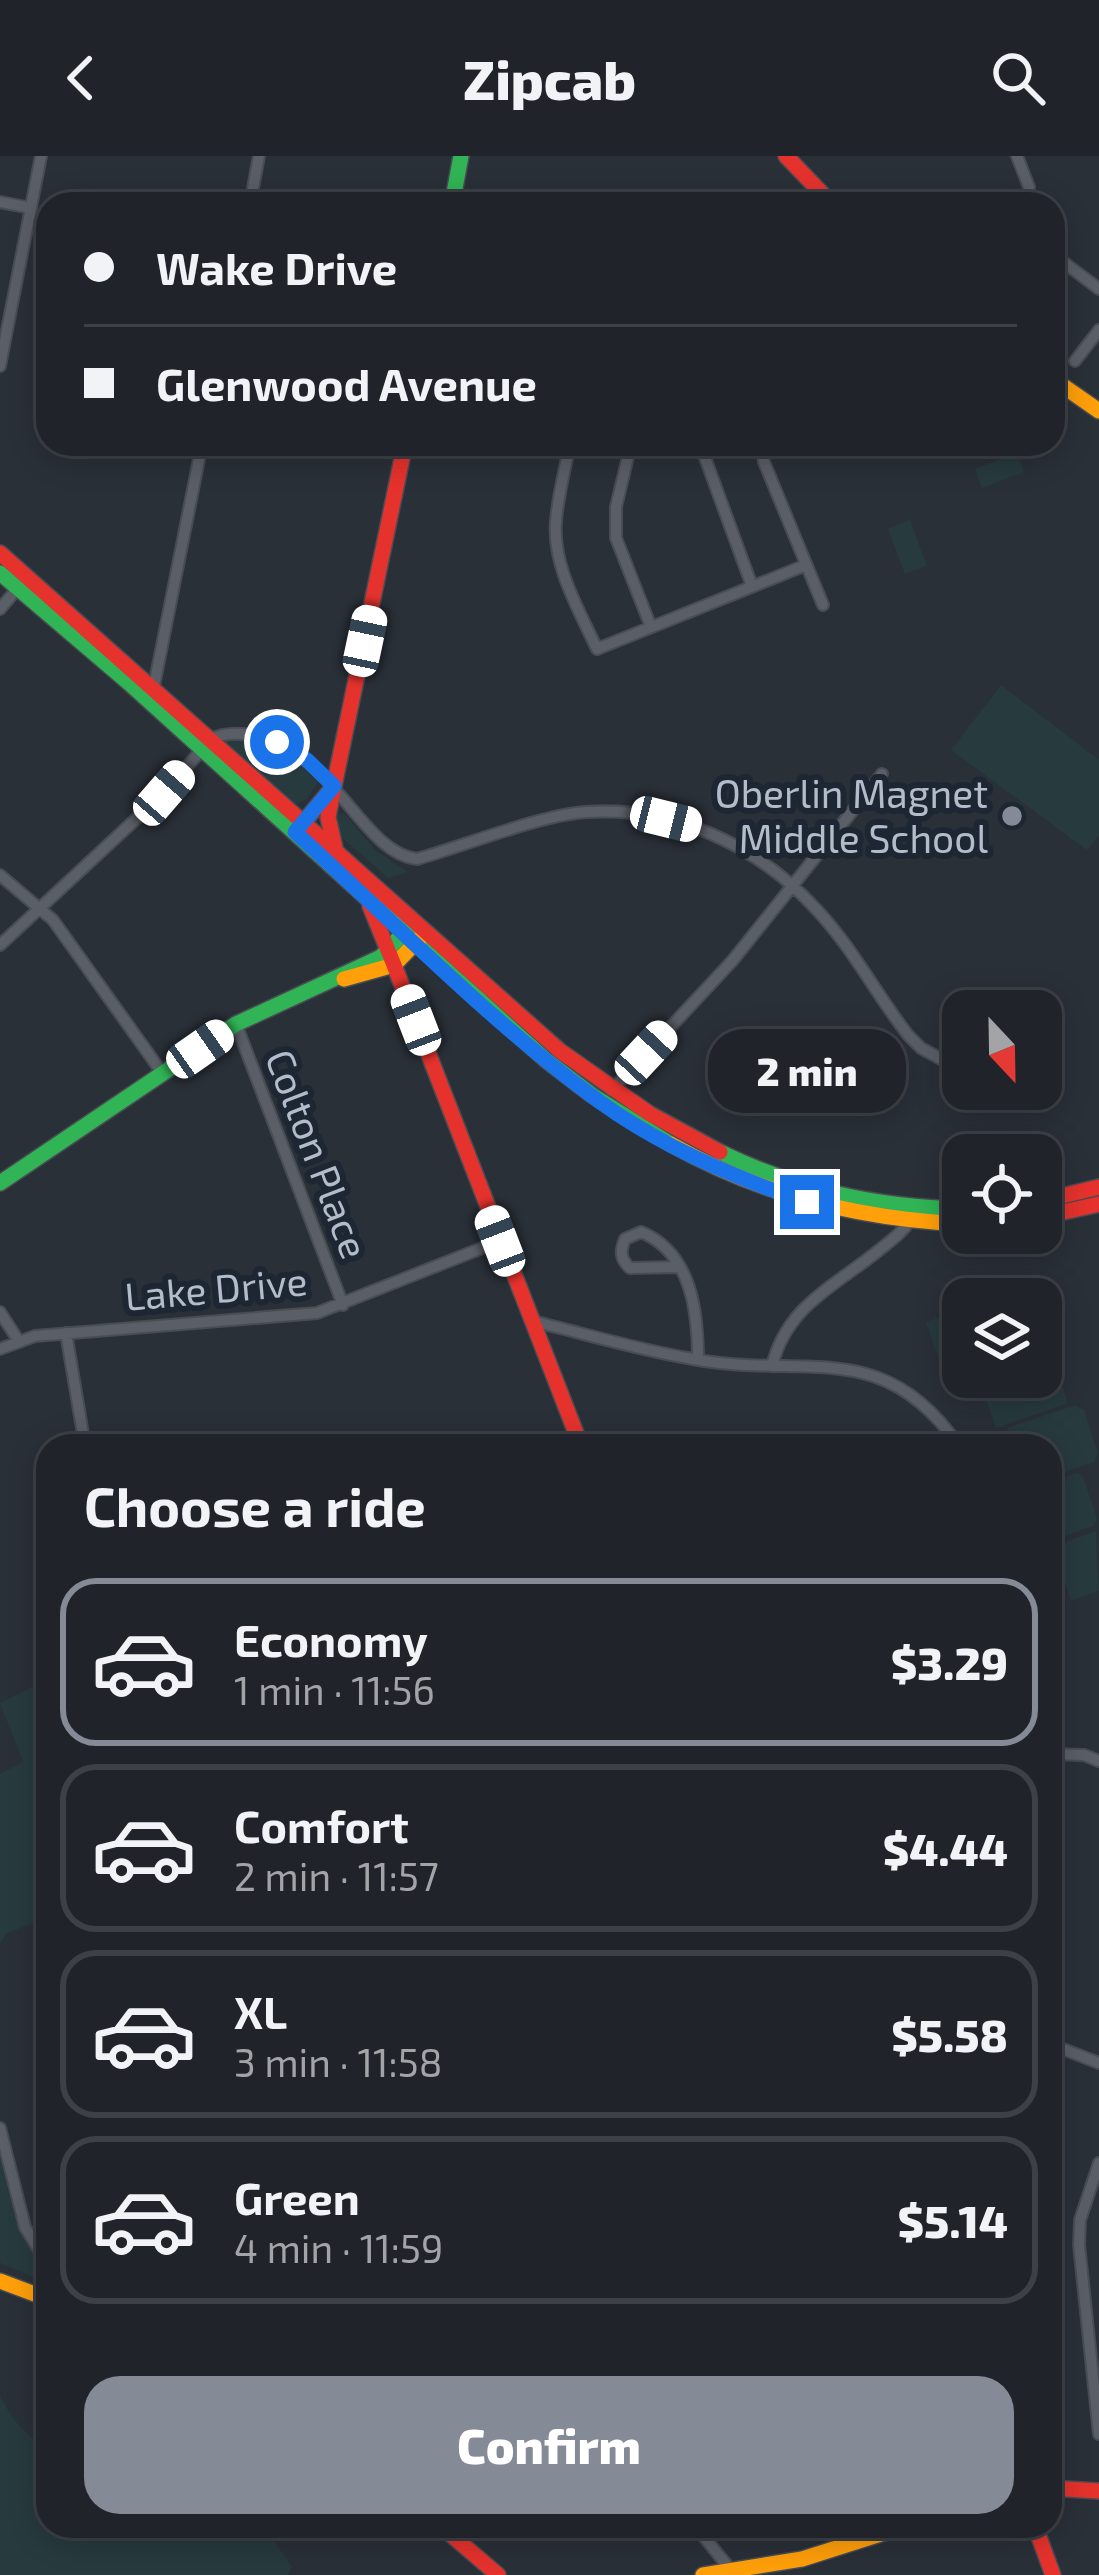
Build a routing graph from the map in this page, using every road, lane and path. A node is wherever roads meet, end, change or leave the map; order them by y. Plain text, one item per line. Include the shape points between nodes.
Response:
1 (41, 156) edge
2 (259, 156) edge
3 (461, 156) edge
4 (786, 156) edge
5 (1017, 156) edge
6 (1029, 187) dead end
7 (252, 192) edge
8 (454, 192) edge
9 (818, 192) edge
10 (0, 202) edge
11 (31, 208) junction
12 (1065, 263) edge
13 (1099, 289) edge
14 (1099, 330) edge
15 (1076, 361) dead end
16 (0, 366) edge
17 (1065, 387) edge
18 (1099, 411) edge
19 (199, 456) edge
20 (403, 456) edge
21 (568, 456) edge
22 (628, 456) edge
23 (704, 456) edge
24 (763, 456) edge
25 (0, 553) edge
26 (806, 565) junction
27 (0, 573) edge
28 (23, 582) junction
29 (752, 586) junction
30 (823, 605) dead end
31 (0, 609) edge
32 (651, 627) junction
33 (149, 692) junction
34 (206, 744) junction
35 (882, 774) dead end
36 (334, 786) junction
37 (299, 828) junction
38 (338, 854) junction
39 (0, 875) edge
40 (794, 888) junction
41 (368, 900) junction
42 (41, 908) junction
43 (415, 932) junction
44 (0, 945) edge
45 (390, 958) junction
46 (236, 1024) junction
47 (942, 1060) edge
48 (163, 1074) junction
49 (607, 1097) junction
50 (0, 1183) edge
51 (1099, 1187) edge
52 (1062, 1196) edge
53 (1099, 1204) edge
54 (942, 1212) edge
55 (1062, 1212) edge
56 (911, 1217) junction
57 (942, 1221) edge
58 (500, 1241) junction
59 (679, 1267) junction
60 (343, 1305) junction
61 (0, 1312) edge
62 (532, 1321) junction
63 (66, 1333) junction
64 (17, 1340) junction
65 (0, 1349) edge
66 (698, 1360) junction
67 (772, 1366) junction
68 (83, 1434) edge
69 (576, 1434) edge
70 (950, 1434) edge
71 (1062, 1754) edge
72 (1099, 1761) edge
73 (1062, 2048) edge
74 (1099, 2062) edge
75 (0, 2128) edge
76 (1099, 2163) edge
77 (36, 2245) edge
78 (0, 2281) edge
79 (36, 2295) edge
80 (1099, 2434) edge
81 (1062, 2489) edge
82 (1099, 2491) edge
83 (455, 2538) edge
84 (705, 2538) edge
85 (868, 2538) edge
86 (1039, 2538) edge
87 (730, 2570) junction
88 (498, 2575) edge
89 (703, 2575) edge
90 (1053, 2575) edge

1 - 11 street
2 - 7 street
3 - 8 main road
4 - 9 main road
5 - 6 street
10 - 11 street
11 - 16 street
12 - 13 street
14 - 15 street
17 - 18 main road
19 - 33 street
20 - 36 main road
21 - 32 street via 557,546 598,649
22 - 32 street via 616,538
23 - 29 street
24 - 26 street
25 - 28 main road
26 - 29 street
26 - 30 street
27 - 28 main road
28 - 31 street
28 - 33 main road
29 - 32 street
33 - 34 main road
34 - 36 street via 246,734 277,742
34 - 37 main road
34 - 42 street
35 - 40 street
36 - 37 main road
36 - 38 main road via 328,825
36 - 40 street via 401,858 584,812 625,813 720,836
37 - 38 main road
37 - 41 main road
38 - 43 main road
39 - 42 street
40 - 47 street via 834,929 908,1036
40 - 49 street
41 - 43 main road
41 - 45 main road
42 - 44 street
42 - 48 street
43 - 45 main road
43 - 49 main road
45 - 46 main road via 346,970
45 - 58 main road
46 - 48 main road
46 - 60 street, Colton Place
48 - 50 main road
49 - 56 main road via 713,1166 776,1192 838,1213
51 - 52 main road
53 - 55 main road
54 - 56 main road
56 - 57 main road
56 - 67 street via 798,1312 779,1337
58 - 60 street, Lake Drive
58 - 62 main road
59 - 59 street via 641,1232 620,1250 630,1268
59 - 66 street via 692,1290
60 - 63 street, Lake Drive
61 - 64 street
62 - 66 street
62 - 69 main road
63 - 64 street, Lake Drive
63 - 68 street
64 - 65 street, Lake Drive
66 - 67 street
67 - 70 street via 842,1367 889,1381 934,1411
71 - 72 street
73 - 74 street
75 - 77 street
76 - 80 street via 1078,2245
78 - 79 main road
81 - 82 main road
83 - 88 main road
84 - 87 street
85 - 87 main road
86 - 90 main road
87 - 89 main road

